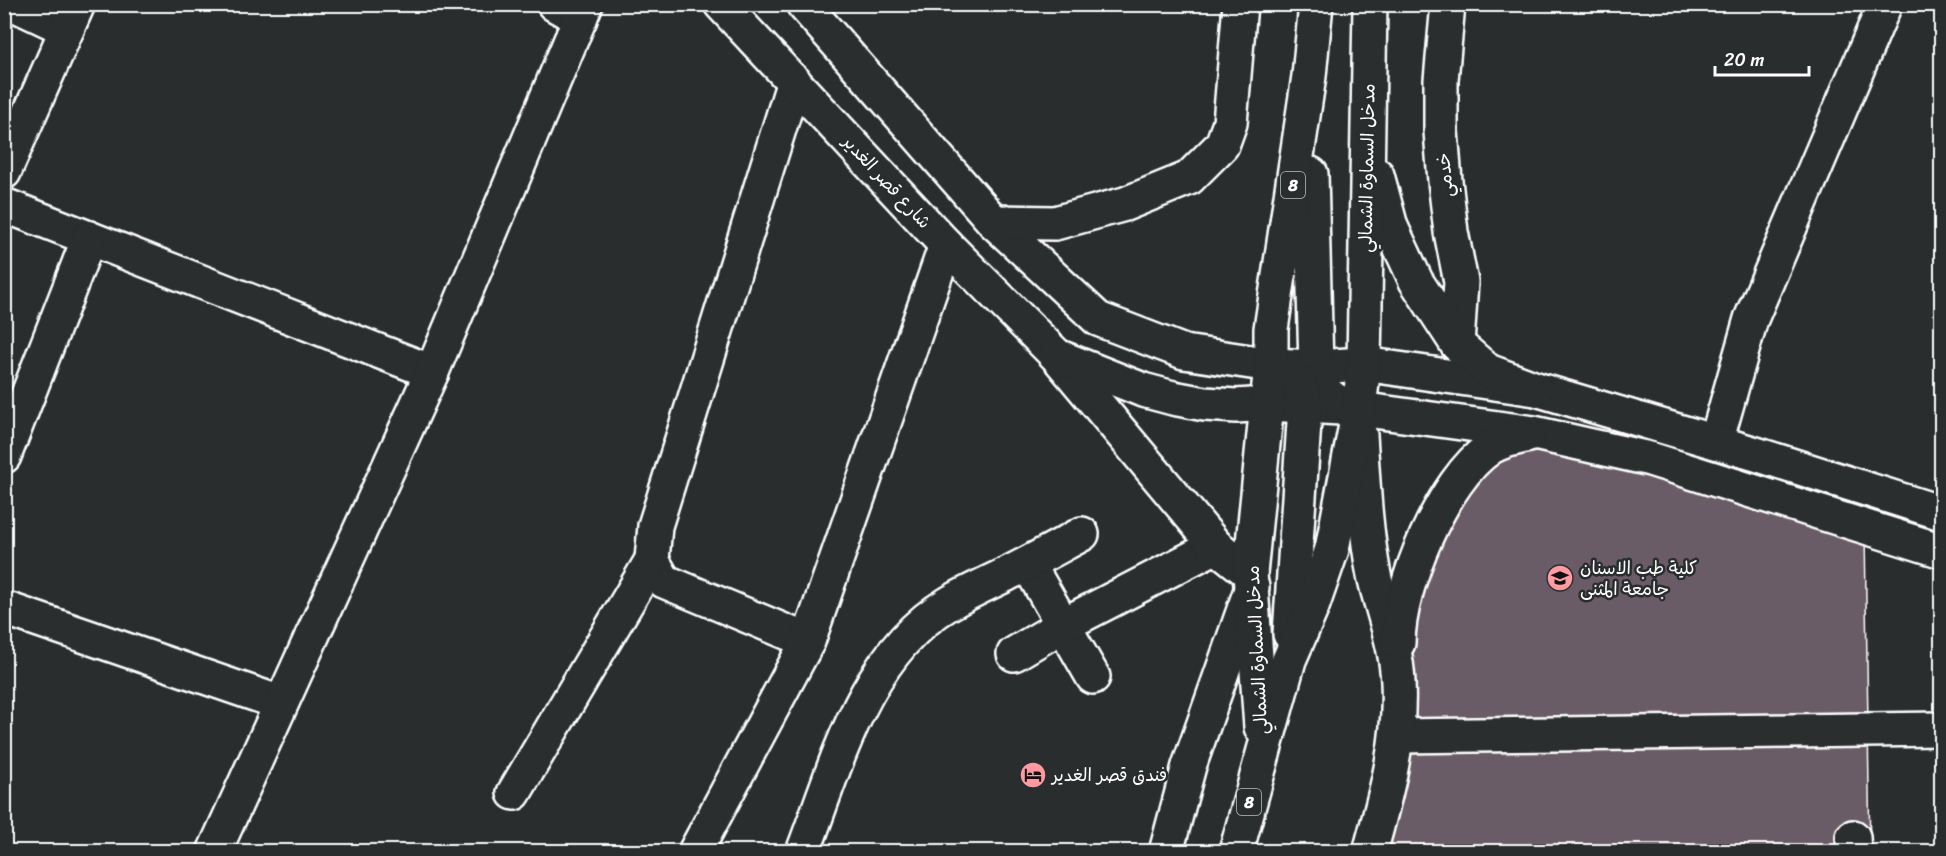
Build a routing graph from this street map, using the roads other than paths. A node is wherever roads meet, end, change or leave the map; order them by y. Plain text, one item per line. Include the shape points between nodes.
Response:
1 (14, 4) edge
2 (721, 4) edge
3 (803, 4) edge
4 (1240, 4) edge
5 (1316, 4) edge
6 (1370, 4) edge
7 (1448, 4) edge
8 (1885, 4) edge
9 (573, 9) edge
10 (73, 17) edge
11 (1369, 44) junction
12 (1309, 76) junction
13 (794, 81) junction
14 (4, 172) edge
15 (4, 205) edge
16 (994, 222) junction
17 (89, 238) junction
18 (946, 245) junction
19 (1456, 344) junction
20 (1057, 356) junction
21 (1364, 364) junction
22 (1271, 365) junction
23 (1316, 367) junction
24 (432, 372) junction
25 (1536, 389) junction
26 (1268, 404) junction
27 (1305, 407) junction
28 (1359, 409) junction
29 (1534, 434) junction
30 (1716, 442) junction
31 (4, 456) edge
32 (1941, 513) edge
33 (1082, 534) dead end
34 (1216, 546) junction
35 (1941, 551) edge
36 (652, 560) junction
37 (1028, 564) junction
38 (1251, 580) junction
39 (4, 608) edge
40 (1063, 625) junction
41 (807, 641) junction
42 (1014, 654) dead end
43 (1288, 660) junction
44 (1093, 677) dead end
45 (1398, 681) junction
46 (281, 703) junction
47 (1941, 729) edge
48 (1398, 736) junction
49 (1263, 753) junction
50 (514, 794) dead end
51 (214, 852) edge
52 (695, 852) edge
53 (803, 852) edge
54 (1166, 852) edge
55 (1236, 852) edge
56 (1370, 852) edge

1 - 10 main road
2 - 13 main road, شارع قصر الغدير
3 - 16 main road
4 - 16 main road via 1230,123 1222,145 1189,178 1125,204 1055,223
5 - 12 main road, مدخل السماوة الشمالي / 8
6 - 11 main road, مدخل السماوة الشمالي / 8
7 - 19 main road, خدمي via 1441,131 1444,182 1461,282
8 - 30 main road via 1751,319
9 - 24 main road
10 - 14 main road
11 - 19 main road via 1373,162 1391,227 1416,281
11 - 21 main road, مدخل السماوة الشمالي / 8
12 - 22 main road, مدخل السماوة الشمالي / 8 via 1271,329
12 - 23 main road
13 - 18 main road, شارع قصر الغدير
13 - 36 main road via 655,526
15 - 17 main road
16 - 22 main road via 1098,319 1184,352
17 - 24 main road
17 - 31 main road
18 - 20 main road, شارع قصر الغدير
18 - 41 main road
19 - 25 main road via 1488,371
20 - 26 main road via 1173,398 1204,404
20 - 34 main road, شارع قصر الغدير
21 - 23 main road
21 - 25 main road
21 - 28 main road, مدخل السماوة الشمالي / 8
22 - 23 main road
22 - 26 main road, مدخل السماوة الشمالي / 8
22 - 27 main road via 1293,375 1303,392
23 - 28 main road via 1319,381 1333,400
24 - 46 main road
25 - 30 main road
26 - 27 main road
26 - 38 main road, مدخل السماوة الشمالي / 8
27 - 28 main road
27 - 43 main road
28 - 29 main road
28 - 43 main road, مدخل السماوة الشمالي / 8 via 1332,549
28 - 45 main road via 1363,491 1374,575 1392,635
29 - 35 main road via 1650,459
29 - 45 main road via 1492,447 1469,465 1428,532 1408,586 1398,632
30 - 32 main road
33 - 37 main road
34 - 38 main road, شارع قصر الغدير
34 - 40 main road
36 - 41 main road via 664,581
36 - 50 main road
37 - 40 main road
37 - 53 main road via 947,604 923,622 882,668 852,723
38 - 49 main road, مدخل السماوة الشمالي / 8
38 - 54 main road
39 - 46 main road
40 - 42 main road
40 - 44 main road
41 - 52 main road
43 - 49 main road, مدخل السماوة الشمالي / 8
45 - 48 main road
46 - 51 main road
47 - 48 main road
48 - 56 main road
49 - 55 main road, 8

